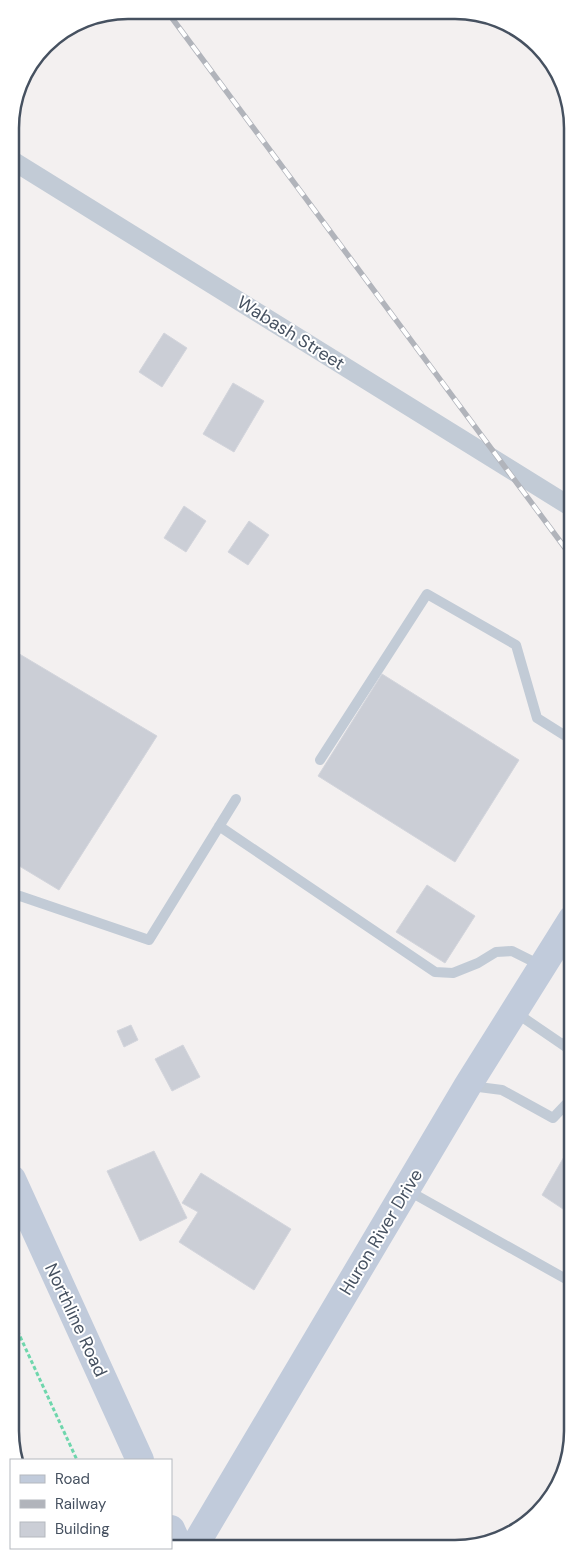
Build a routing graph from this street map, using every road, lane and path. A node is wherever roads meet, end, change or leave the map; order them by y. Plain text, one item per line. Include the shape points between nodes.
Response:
1 (19, 165) edge
2 (564, 503) edge
3 (564, 735) edge
4 (320, 760) dead end
5 (236, 799) dead end
6 (219, 826) junction
7 (19, 896) edge
8 (564, 936) edge
9 (542, 966) junction
10 (514, 1012) junction
11 (564, 1045) edge
12 (468, 1085) junction
13 (564, 1106) edge
14 (406, 1190) junction
15 (19, 1195) edge
16 (564, 1279) edge
17 (19, 1334) edge
18 (77, 1459) edge
19 (140, 1459) edge
20 (198, 1540) edge

1 - 2 street, Wabash Street
3 - 4 lane via 537,718 516,644 427,594
5 - 6 lane
6 - 7 lane via 149,940
6 - 9 lane via 435,972 453,974 496,952 512,951
8 - 9 street, Huron River Drive
9 - 10 street, Huron River Drive
10 - 11 lane
10 - 12 street, Huron River Drive
12 - 13 lane via 502,1090 553,1118
12 - 14 street, Huron River Drive
14 - 16 lane
14 - 20 street, Huron River Drive
15 - 19 street, Northline Road
17 - 18 path

